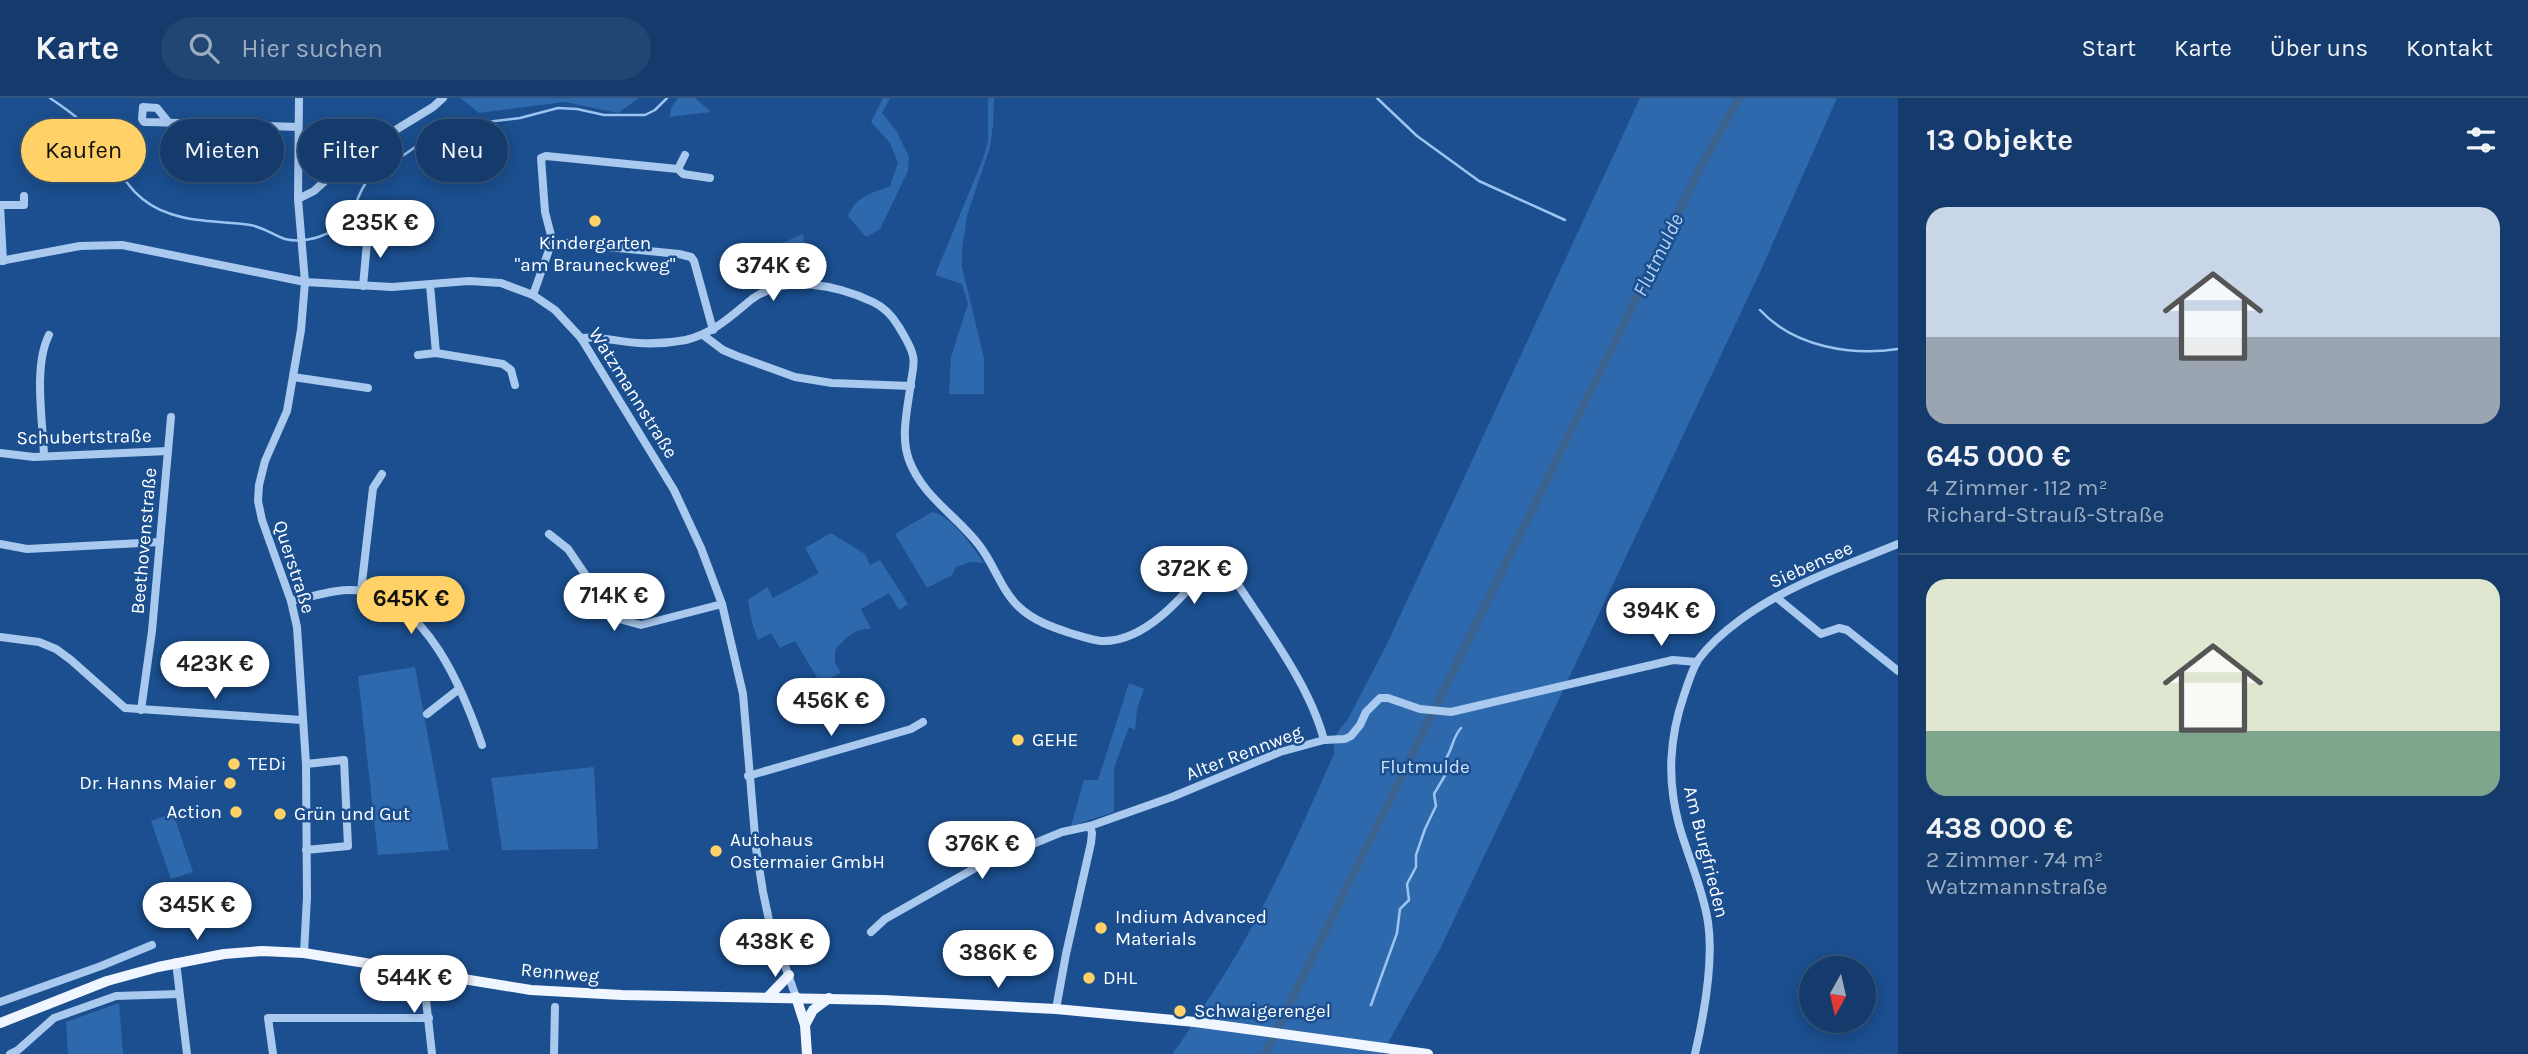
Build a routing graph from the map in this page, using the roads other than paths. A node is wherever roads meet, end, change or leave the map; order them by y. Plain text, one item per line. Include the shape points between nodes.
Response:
1 (299, 98) edge
2 (443, 98) edge
3 (298, 119) edge
4 (284, 127) edge
5 (298, 127) edge
6 (685, 155) dead end
7 (678, 169) junction
8 (710, 177) dead end
9 (298, 182) edge
10 (24, 196) dead end
11 (298, 199) junction
12 (0, 205) edge
13 (368, 232) dead end
14 (553, 243) junction
15 (1, 261) edge
16 (305, 282) junction
17 (430, 285) junction
18 (363, 286) junction
19 (533, 295) junction
20 (713, 330) junction
21 (49, 335) dead end
22 (703, 335) junction
23 (581, 338) junction
24 (436, 353) junction
25 (418, 355) dead end
26 (293, 377) junction
27 (515, 385) dead end
28 (911, 386) junction
29 (368, 388) dead end
30 (171, 417) dead end
31 (168, 451) junction
32 (0, 453) edge
33 (44, 456) junction
34 (382, 474) dead end
35 (549, 534) dead end
36 (160, 542) junction
37 (0, 544) edge
38 (1898, 544) edge
39 (361, 591) junction
40 (1776, 597) junction
41 (291, 601) junction
42 (722, 604) junction
43 (0, 637) edge
44 (1697, 662) junction
45 (1898, 671) edge
46 (458, 689) junction
47 (141, 710) junction
48 (428, 714) dead end
49 (302, 720) junction
50 (923, 722) dead end
51 (1324, 740) junction
52 (482, 745) dead end
53 (306, 764) junction
54 (748, 776) junction
55 (1090, 826) junction
56 (306, 850) junction
57 (871, 932) dead end
58 (152, 945) dead end
59 (304, 953) junction
60 (176, 962) junction
61 (424, 974) junction
62 (789, 975) junction
63 (179, 994) junction
64 (768, 997) junction
65 (796, 997) junction
66 (829, 998) junction
67 (0, 1002) edge
68 (555, 1007) dead end
69 (1056, 1009) junction
70 (429, 1018) junction
71 (0, 1023) edge
72 (805, 1025) junction
73 (1696, 1053) edge
74 (10, 1054) edge
75 (187, 1054) edge
76 (273, 1054) edge
77 (432, 1054) edge
78 (554, 1054) edge
79 (807, 1054) edge
80 (1425, 1054) edge

1 - 3 street, Querstraße
2 - 11 street via 350,158 314,191
4 - 5 street
6 - 7 street
7 - 8 street via 683,174
7 - 14 street via 541,158 545,212
9 - 11 street, Querstraße
10 - 12 street via 24,205
11 - 16 street, Querstraße
12 - 15 street
13 - 18 street
14 - 19 street
14 - 20 street via 691,257
15 - 16 street, Watzmannstraße via 80,246 122,245
16 - 18 street, Watzmannstraße
16 - 26 street, Querstraße
17 - 18 street, Watzmannstraße
17 - 19 street, Watzmannstraße via 502,283
17 - 24 street
19 - 23 street, Watzmannstraße via 555,310
20 - 22 street
20 - 28 street via 778,286 798,284 842,292 881,306 895,322 913,356
21 - 33 street via 41,371
22 - 23 street via 654,344
22 - 28 street via 737,356 795,377
23 - 42 street, Watzmannstraße via 674,490
24 - 25 street
24 - 27 street via 503,364 511,370
26 - 29 street
26 - 41 street, Querstraße via 287,411 265,461 258,501
28 - 51 street via 905,432 914,472 981,546 1018,606 1047,625 1092,639 1114,640 1164,614 1213,561 1222,564 1308,697
30 - 31 street, Beethovenstraße
31 - 33 street, Schubertstraße
31 - 36 street, Beethovenstraße
32 - 33 street, Schubertstraße
34 - 39 street via 373,488
35 - 42 street via 568,549 619,619 641,625
36 - 37 street via 27,549
36 - 47 street, Beethovenstraße
38 - 40 street, Siebensee
39 - 41 street
39 - 46 street via 392,602 421,624
40 - 44 street, Siebensee via 1738,621
40 - 45 street via 1821,634 1847,630
41 - 49 street, Querstraße via 299,644
42 - 54 street, Watzmannstraße via 743,694
43 - 47 street via 56,649 125,708
44 - 51 street, Alter Rennweg via 1673,660 1451,712 1381,698 1351,736
44 - 73 street, Am Burgfrieden via 1671,741 1679,824 1705,908 1710,941
46 - 48 street
46 - 52 street
47 - 49 street
49 - 53 street, Querstraße
50 - 54 street
51 - 55 street, Alter Rennweg via 1280,752
53 - 56 street, Querstraße
53 - 56 street via 344,760 348,846
54 - 62 street, Watzmannstraße via 763,892
55 - 57 street, Alter Rennweg via 1062,832 977,867 885,919
55 - 69 street via 1091,843
56 - 59 street, Querstraße
58 - 67 street
59 - 60 main road, Rennweg via 247,951
59 - 61 main road, Rennweg
60 - 63 street
60 - 71 main road, Rennweg via 114,979
61 - 64 main road, Rennweg via 555,992
61 - 70 street
62 - 64 main road
62 - 65 street, Watzmannstraße
63 - 74 street via 116,996 54,1018
63 - 75 street
64 - 65 main road, Rennweg
65 - 66 main road, Rennweg
65 - 72 main road
66 - 69 main road, Rennweg
66 - 72 main road via 815,1007
68 - 78 street
69 - 80 main road, Rennweg via 1195,1022
70 - 76 street via 268,1018
70 - 77 street
72 - 79 main road

